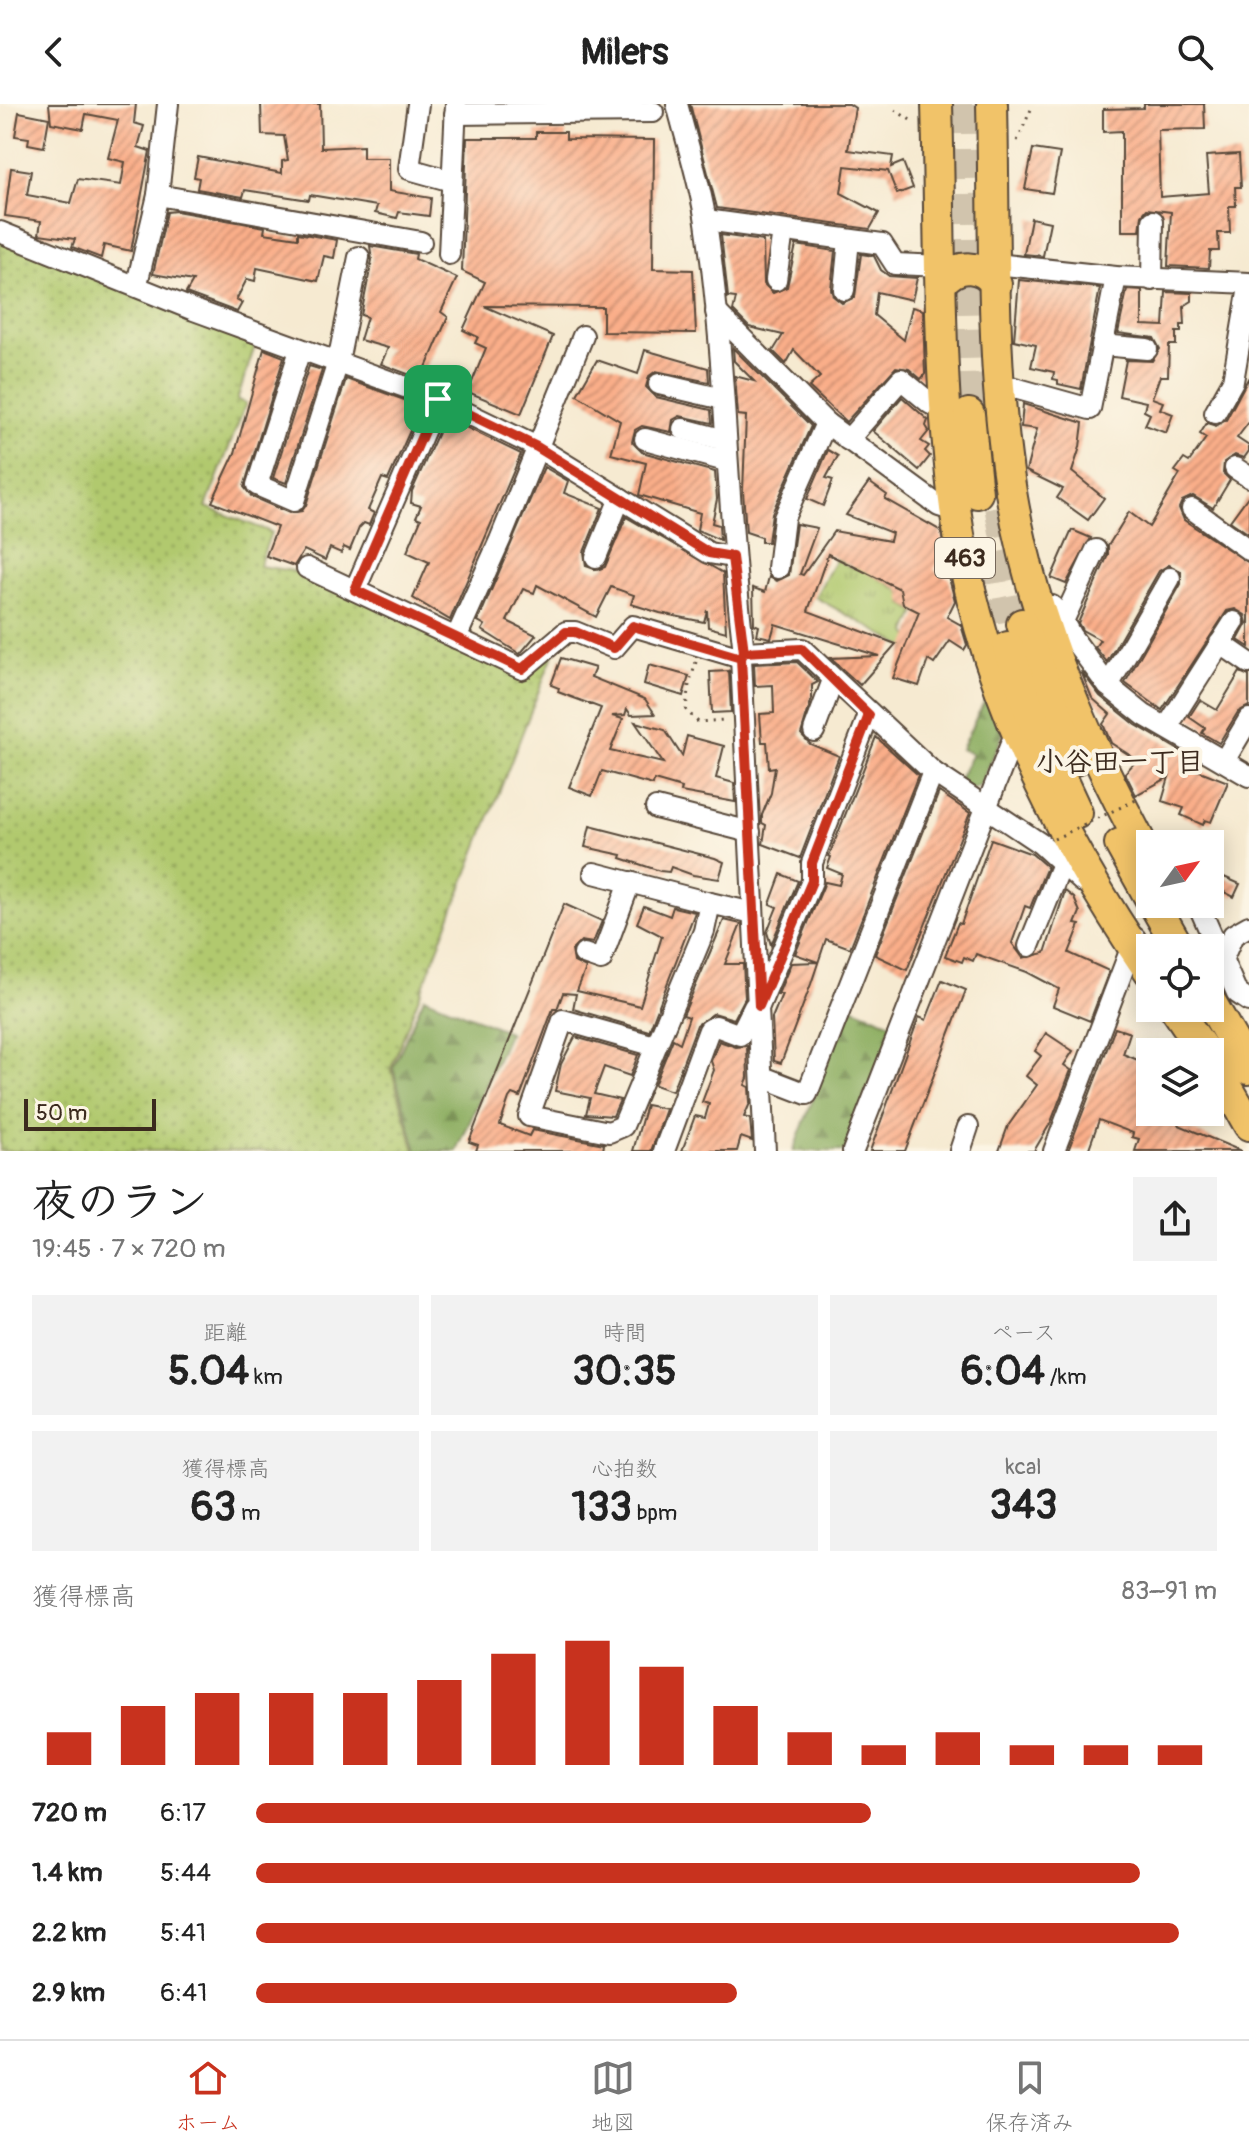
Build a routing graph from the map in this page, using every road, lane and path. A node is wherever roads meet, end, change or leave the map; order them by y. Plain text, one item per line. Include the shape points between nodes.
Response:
1 (168, 104) edge
2 (418, 104) edge
3 (677, 104) edge
4 (937, 104) edge
5 (992, 104) edge
6 (1033, 105) edge
7 (455, 109) edge
8 (653, 112) dead end
9 (1017, 142) dead end
10 (452, 181) junction
11 (158, 195) junction
12 (706, 220) junction
13 (1153, 221) dead end
14 (783, 231) junction
15 (0, 232) edge
16 (849, 240) junction
17 (421, 242) dead end
18 (449, 254) dead end
19 (335, 268) dead end
20 (942, 274) junction
21 (996, 274) junction
22 (1116, 277) junction
23 (776, 280) dead end
24 (1152, 280) junction
25 (137, 284) junction
26 (1249, 285) edge
27 (844, 290) dead end
28 (716, 312) junction
29 (583, 336) dead end
30 (1102, 345) junction
31 (1147, 349) dead end
32 (300, 350) junction
33 (338, 362) junction
34 (659, 384) dead end
35 (438, 399) junction
36 (723, 399) junction
37 (968, 404) junction
38 (1215, 413) dead end
39 (826, 423) junction
40 (683, 429) dead end
41 (645, 439) dead end
42 (725, 440) junction
43 (848, 440) junction
44 (537, 447) junction
45 (726, 461) junction
46 (976, 497) junction
47 (620, 498) junction
48 (1192, 509) dead end
49 (1096, 550) dead end
50 (1249, 550) edge
51 (596, 557) dead end
52 (732, 557) junction
53 (307, 568) dead end
54 (778, 568) dead end
55 (1170, 578) dead end
56 (355, 590) junction
57 (1023, 615) junction
58 (1234, 622) dead end
59 (456, 638) junction
60 (1220, 643) junction
61 (701, 647) junction
62 (742, 655) junction
63 (1249, 663) edge
64 (833, 680) junction
65 (1108, 686) junction
66 (869, 715) junction
67 (745, 719) junction
68 (1249, 719) edge
69 (1167, 727) junction
70 (814, 731) dead end
71 (1016, 731) junction
72 (1224, 761) junction
73 (933, 772) junction
74 (1249, 776) edge
75 (1136, 800) dead end
76 (985, 805) junction
77 (656, 808) dead end
78 (750, 832) junction
79 (1136, 834) edge
80 (1054, 839) dead end
81 (1063, 861) junction
82 (1136, 872) edge
83 (594, 873) dead end
84 (630, 882) junction
85 (710, 903) junction
86 (1106, 904) junction
87 (753, 913) junction
88 (1249, 926) edge
89 (1144, 932) edge
90 (1224, 942) edge
91 (1029, 946) dead end
92 (584, 954) dead end
93 (1224, 974) edge
94 (1249, 1001) edge
95 (759, 1006) junction
96 (1222, 1022) edge
97 (655, 1046) junction
98 (1249, 1069) edge
99 (763, 1077) junction
100 (1224, 1082) edge
101 (1249, 1125) edge
102 (968, 1127) dead end
103 (664, 1151) edge
104 (765, 1151) edge
105 (853, 1151) edge
106 (960, 1151) edge
107 (1054, 1151) edge

1 - 11 street
2 - 10 street via 409,169
3 - 12 street
4 - 20 highway, 463
5 - 21 highway, 463
6 - 9 path
7 - 8 street
7 - 10 street
10 - 18 street
11 - 17 street
11 - 25 street
12 - 14 street
12 - 28 street
13 - 24 street
14 - 16 street
14 - 23 street
15 - 25 street
16 - 20 street via 882,244 895,264
16 - 27 street
19 - 33 street via 357,266
20 - 21 highway via 972,268
20 - 37 highway, 463
21 - 22 street
21 - 37 highway, 463
22 - 24 street
22 - 30 street
24 - 26 street
25 - 32 street
26 - 38 street via 1233,381
28 - 36 street
28 - 39 street
29 - 44 street
30 - 31 street
30 - 37 street via 1090,409 1011,387
32 - 33 street
32 - 33 street via 257,485 294,501
33 - 35 street
34 - 36 street
35 - 44 street
35 - 56 street
36 - 42 street
37 - 43 street via 931,404 901,379
37 - 46 highway, 463
37 - 46 highway, 463
37 - 57 highway, 463 via 1011,493
39 - 43 street
39 - 54 street via 784,518
40 - 42 street
41 - 45 street
42 - 45 street
43 - 46 street via 939,506
44 - 47 street
44 - 59 street
45 - 52 street
46 - 57 highway, 463
47 - 51 street
47 - 52 street via 709,553
48 - 50 street
49 - 57 street
52 - 62 street
53 - 56 street
55 - 65 street
56 - 59 street
57 - 65 street via 1071,636
57 - 71 highway, 463
57 - 79 highway, 463
57 - 82 highway, 463 via 1062,733
57 - 89 highway, 463 via 1030,712
58 - 60 street
59 - 61 street via 522,669 570,631 614,648 633,626
60 - 63 street
60 - 69 street
61 - 62 street
61 - 67 path via 688,689 689,715 698,722
62 - 64 street via 802,649
62 - 67 street
64 - 66 street
64 - 70 street
65 - 69 street
66 - 73 street
66 - 95 street via 812,863 812,881
67 - 78 street
68 - 72 street
69 - 72 street
71 - 76 street
71 - 86 highway, 463
72 - 74 street
73 - 76 street
73 - 99 street via 807,1094
75 - 80 path, bridge
76 - 81 street
76 - 105 street
77 - 78 street
78 - 87 street
81 - 86 street
81 - 91 street
83 - 84 street
84 - 85 street
84 - 92 street via 601,960
85 - 87 street
85 - 97 street via 704,931
86 - 89 highway, 463
87 - 95 street
88 - 90 street
89 - 107 street
93 - 94 street
95 - 99 street
95 - 103 street via 740,1035 716,1026 709,1030
96 - 98 highway
97 - 97 street via 623,1126 609,1132 529,1116 563,1020
99 - 104 street
100 - 101 highway
102 - 106 street

